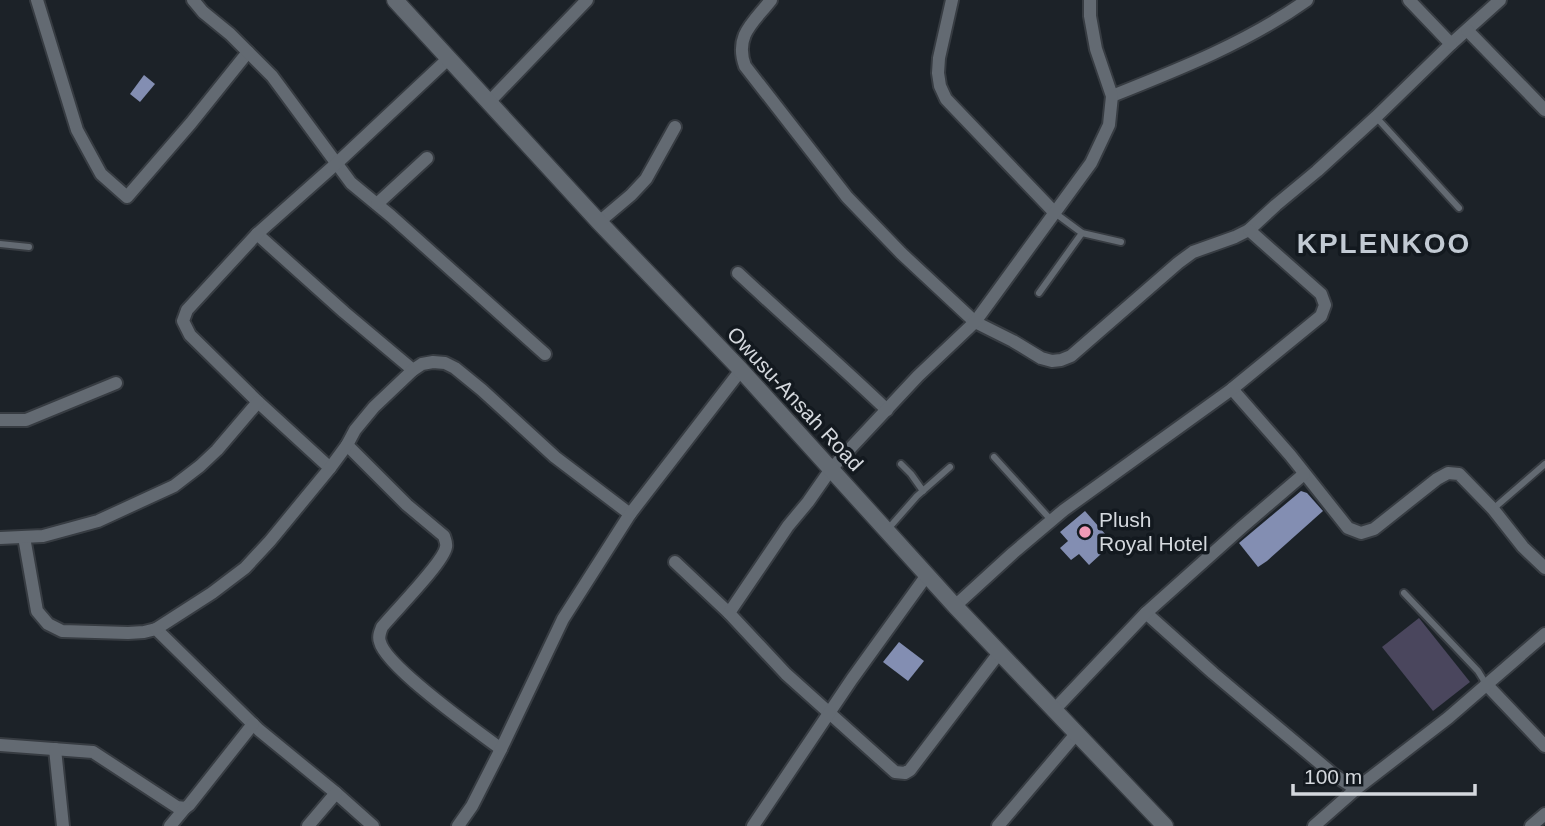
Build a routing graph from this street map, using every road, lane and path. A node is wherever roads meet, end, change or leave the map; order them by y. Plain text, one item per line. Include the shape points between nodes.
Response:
1 (37, 0) edge
2 (193, 0) edge
3 (396, 0) edge
4 (587, 0) edge
5 (771, 0) edge
6 (952, 0) edge
7 (1090, 0) edge
8 (1307, 0) edge
9 (1409, 0) edge
10 (1500, 0) edge
11 (1467, 30) junction
12 (1451, 44) junction
13 (248, 52) junction
14 (449, 58) junction
15 (1112, 96) junction
16 (489, 102) junction
17 (1545, 110) edge
18 (1376, 117) junction
19 (675, 127) dead end
20 (427, 158) dead end
21 (337, 163) junction
22 (377, 204) junction
23 (1460, 208) dead end
24 (1055, 213) junction
25 (599, 222) junction
26 (1249, 230) junction
27 (1082, 233) junction
28 (257, 234) junction
29 (1121, 243) dead end
30 (0, 244) edge
31 (29, 247) dead end
32 (738, 273) dead end
33 (1039, 293) dead end
34 (975, 322) junction
35 (545, 354) dead end
36 (413, 370) junction
37 (741, 370) junction
38 (116, 383) dead end
39 (1232, 389) junction
40 (258, 402) junction
41 (887, 410) junction
42 (0, 420) edge
43 (346, 445) junction
44 (994, 457) dead end
45 (901, 464) dead end
46 (1545, 464) edge
47 (950, 467) dead end
48 (330, 468) junction
49 (831, 469) junction
50 (1304, 474) junction
51 (923, 491) junction
52 (1493, 509) junction
53 (630, 514) junction
54 (1051, 520) junction
55 (887, 531) junction
56 (24, 537) junction
57 (0, 538) edge
58 (674, 562) dead end
59 (1545, 568) edge
60 (927, 575) junction
61 (1404, 593) dead end
62 (955, 606) junction
63 (729, 612) junction
64 (1146, 613) junction
65 (156, 629) junction
66 (1545, 634) edge
67 (999, 653) junction
68 (1486, 684) junction
69 (1054, 710) junction
70 (829, 714) junction
71 (253, 724) junction
72 (1076, 734) junction
73 (0, 745) edge
74 (1545, 746) edge
75 (55, 749) junction
76 (501, 749) junction
77 (1356, 789) junction
78 (336, 793) junction
79 (185, 808) junction
80 (1545, 814) edge
81 (62, 826) edge
82 (170, 826) edge
83 (308, 826) edge
84 (373, 826) edge
85 (458, 826) edge
86 (753, 826) edge
87 (998, 826) edge
88 (1165, 826) edge
89 (1314, 826) edge
90 (1531, 826) edge

1 - 13 street via 77,130 101,174 127,197
2 - 13 street
3 - 14 street, Owusu-Ansah Road
4 - 16 street
5 - 34 street via 743,37 740,48 745,65 847,197
6 - 24 street via 938,73 946,99
7 - 15 street via 1096,49
8 - 15 street via 1278,21 1218,51
9 - 12 street
10 - 11 street
11 - 12 street
11 - 17 street
12 - 18 street
13 - 21 street via 272,76
14 - 16 street, Owusu-Ansah Road
14 - 21 street
15 - 24 street via 1104,137
16 - 25 street, Owusu-Ansah Road
18 - 23 lane
18 - 26 street
19 - 25 street via 646,178
20 - 22 street
21 - 22 street via 351,183
21 - 28 street
22 - 35 street
24 - 27 lane
24 - 34 street
25 - 37 street, Owusu-Ansah Road
26 - 34 street via 1186,257 1061,360 1041,358
26 - 39 street via 1321,294 1325,305 1321,316
27 - 29 lane
27 - 33 lane
28 - 36 street
28 - 40 street via 187,310 183,321 190,335
30 - 31 lane
32 - 41 street
34 - 41 street
36 - 43 street via 374,407
36 - 53 street via 433,362 455,368 555,457
37 - 49 street, Owusu-Ansah Road
37 - 53 street
38 - 42 street via 26,420
39 - 50 street
39 - 54 street
40 - 48 street
40 - 56 street via 217,450 174,486 98,521
41 - 49 street
43 - 48 street
43 - 76 street via 447,543 430,572 382,627 379,642 384,652 418,685
44 - 54 lane
45 - 51 lane
46 - 52 lane
47 - 51 lane
48 - 65 street via 245,568
49 - 55 street, Owusu-Ansah Road
49 - 63 street
50 - 52 street via 1348,528 1361,533 1374,529 1448,473 1459,474
50 - 64 street
51 - 55 lane
52 - 59 street
53 - 76 street via 563,619
54 - 62 street
55 - 60 street, Owusu-Ansah Road
56 - 57 street
56 - 65 street via 37,611 48,624 72,632
58 - 63 street
60 - 62 street, Owusu-Ansah Road
60 - 70 street
61 - 68 lane
62 - 67 street, Owusu-Ansah Road
63 - 70 street
64 - 69 street
64 - 77 street
65 - 71 street
66 - 68 street
67 - 69 street, Owusu-Ansah Road
67 - 70 street via 905,773 895,772
68 - 74 street
68 - 77 street
69 - 72 street, Owusu-Ansah Road
70 - 86 street
71 - 78 street
71 - 79 street
72 - 87 street
72 - 88 street, Owusu-Ansah Road
73 - 75 street
75 - 79 street via 93,751
75 - 81 street
76 - 85 street
77 - 89 street
78 - 83 street
78 - 84 street
79 - 82 street
80 - 90 street

